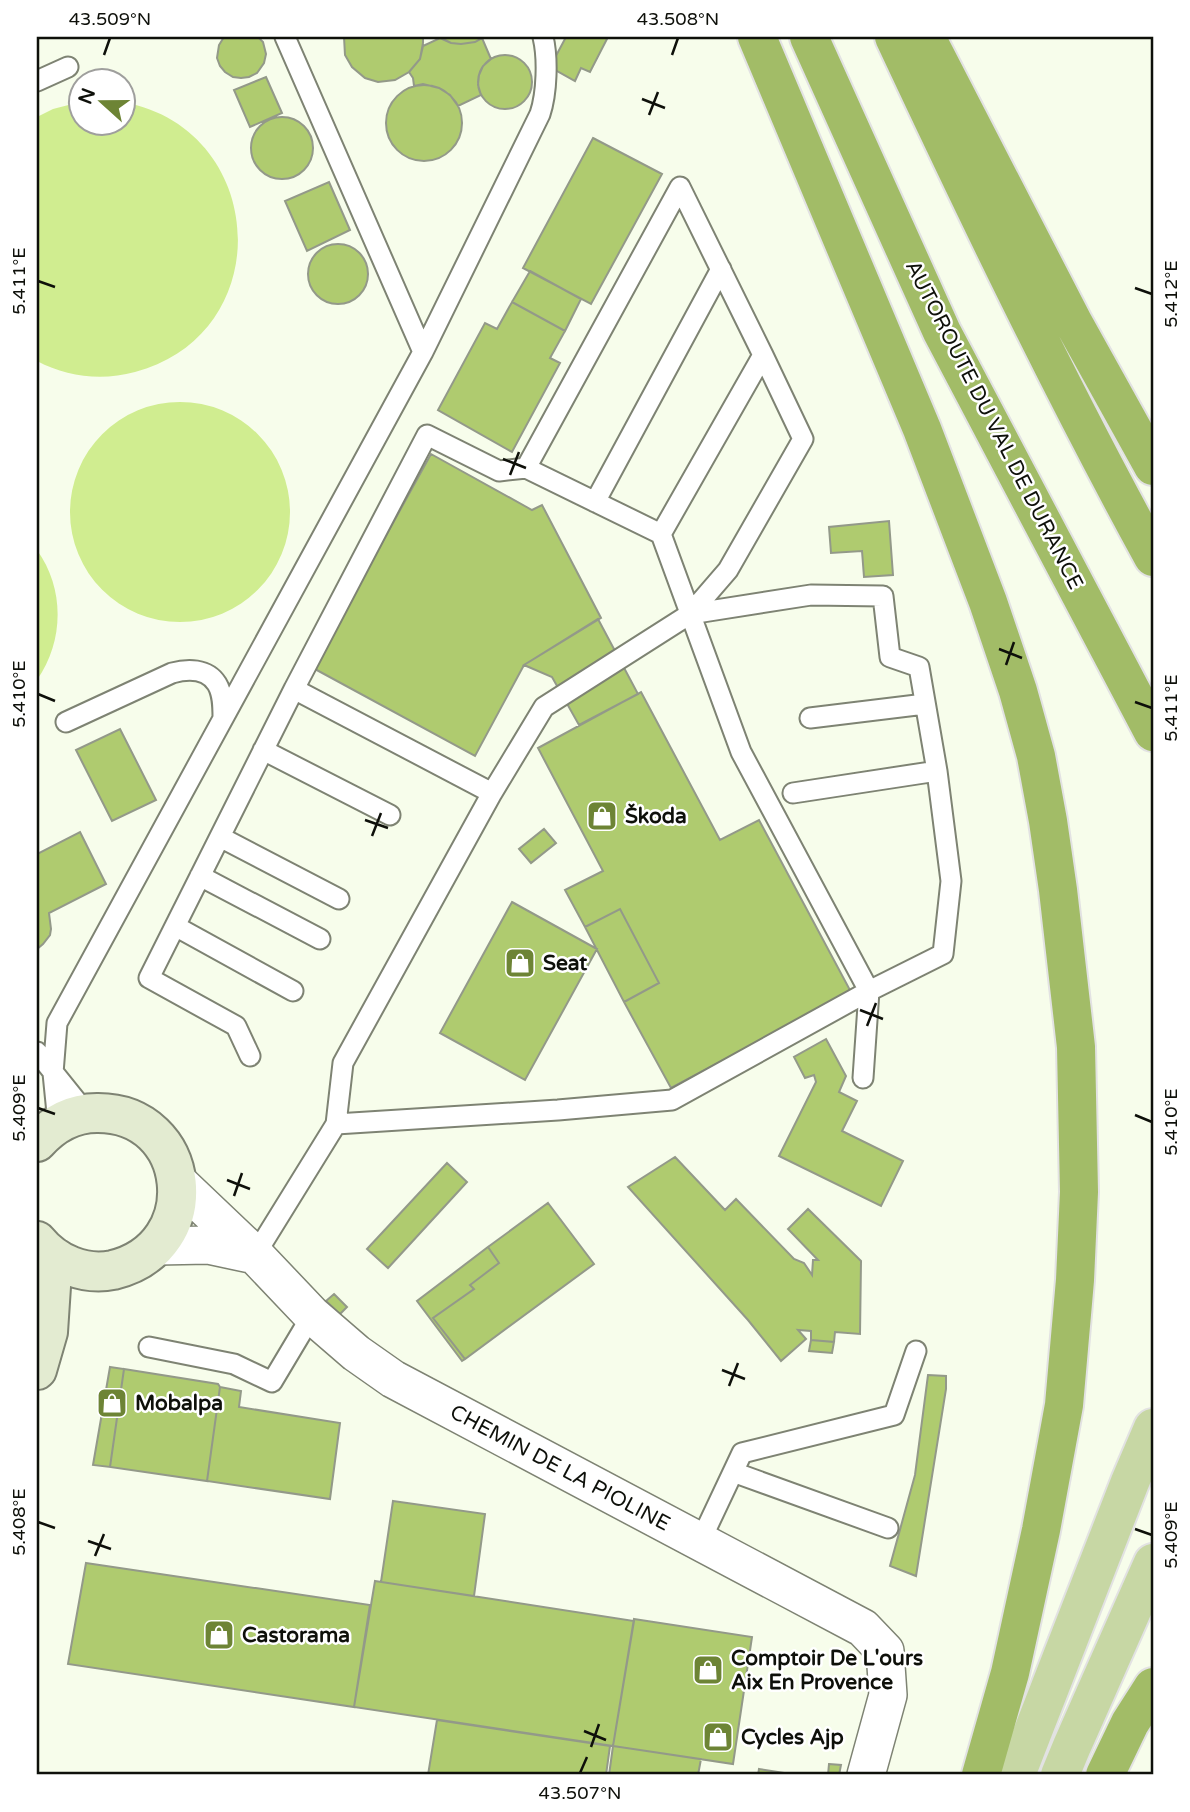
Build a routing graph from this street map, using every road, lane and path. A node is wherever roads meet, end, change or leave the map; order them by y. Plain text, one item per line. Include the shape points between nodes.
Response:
1 (285, 37) edge
2 (543, 37) edge
3 (757, 37) edge
4 (809, 37) edge
5 (894, 37) edge
6 (926, 37) edge
7 (66, 68) edge
8 (37, 82) edge
9 (721, 269) junction
10 (423, 352) junction
11 (763, 355) junction
12 (1153, 466) edge
13 (526, 468) junction
14 (595, 502) junction
15 (661, 534) junction
16 (1153, 557) edge
17 (690, 614) junction
18 (294, 689) junction
19 (925, 704) junction
20 (223, 718) junction
21 (810, 718) dead end
22 (66, 722) dead end
23 (1153, 732) edge
24 (263, 750) junction
25 (937, 771) junction
26 (492, 793) junction
27 (793, 793) dead end
28 (390, 815) dead end
29 (220, 837) junction
30 (200, 876) junction
31 (338, 899) dead end
32 (175, 926) junction
33 (320, 939) dead end
34 (293, 991) dead end
35 (869, 992) junction
36 (37, 1052) edge
37 (250, 1056) dead end
38 (53, 1073) junction
39 (863, 1078) dead end
40 (336, 1124) junction
41 (60, 1126) edge
42 (177, 1181) junction
43 (157, 1246) junction
44 (45, 1249) edge
45 (255, 1255) junction
46 (107, 1271) junction
47 (312, 1315) junction
48 (48, 1332) junction
49 (149, 1347) dead end
50 (916, 1351) dead end
51 (37, 1370) edge
52 (1153, 1428) edge
53 (733, 1472) junction
54 (888, 1528) dead end
55 (700, 1542) junction
56 (1153, 1563) edge
57 (1153, 1687) edge
58 (866, 1775) edge
59 (981, 1775) edge
60 (1016, 1775) edge
61 (1060, 1775) edge
62 (1105, 1775) edge

1 - 10 lane
2 - 10 lane via 544,103 540,114
3 - 59 highway via 917,416 988,602 1035,756 1058,890 1076,1047 1079,1192 1075,1280 1064,1405 1041,1530 1010,1674
4 - 23 highway, AUTOROUTE DU VAL DE DURANCE via 942,332
5 - 16 highway via 1081,422
6 - 12 highway
7 - 8 lane
9 - 11 lane
9 - 13 lane via 680,187
9 - 14 lane
10 - 20 lane
11 - 15 lane
11 - 17 lane via 803,439 728,570
13 - 14 lane
13 - 18 lane via 499,471 427,435
14 - 15 lane
15 - 17 lane
17 - 19 lane via 811,594 883,596 890,657 919,667
17 - 26 lane via 544,707
17 - 35 lane via 741,752
18 - 24 lane
18 - 26 lane
19 - 21 lane
19 - 25 lane
20 - 22 lane via 217,684 197,670 186,669
20 - 38 lane via 57,1023
24 - 28 lane
24 - 29 lane
25 - 27 lane
25 - 35 lane via 951,881 943,954
26 - 40 lane via 343,1063
29 - 30 lane
29 - 31 lane
30 - 32 lane
30 - 33 lane
32 - 34 lane
32 - 37 lane via 149,978 236,1026
35 - 39 lane
35 - 40 lane via 672,1100
36 - 38 lane
38 - 41 lane
38 - 41 lane
40 - 45 lane
41 - 42 main road via 111,1113 135,1121 156,1136 170,1157
42 - 43 main road via 174,1215
42 - 45 street, CHEMIN DE LA PIOLINE
43 - 45 street via 208,1245
43 - 46 main road via 125,1267
44 - 46 main road via 69,1266
44 - 48 main road
45 - 47 street, CHEMIN DE LA PIOLINE
46 - 48 main road
47 - 49 lane via 272,1382 234,1364
47 - 55 street, CHEMIN DE LA PIOLINE via 393,1379
48 - 51 main road
50 - 53 lane via 894,1415 742,1453
52 - 60 main road
53 - 54 lane
53 - 55 lane
55 - 58 street, CHEMIN DE LA PIOLINE via 863,1628 885,1651 888,1695
56 - 61 main road
57 - 62 highway

